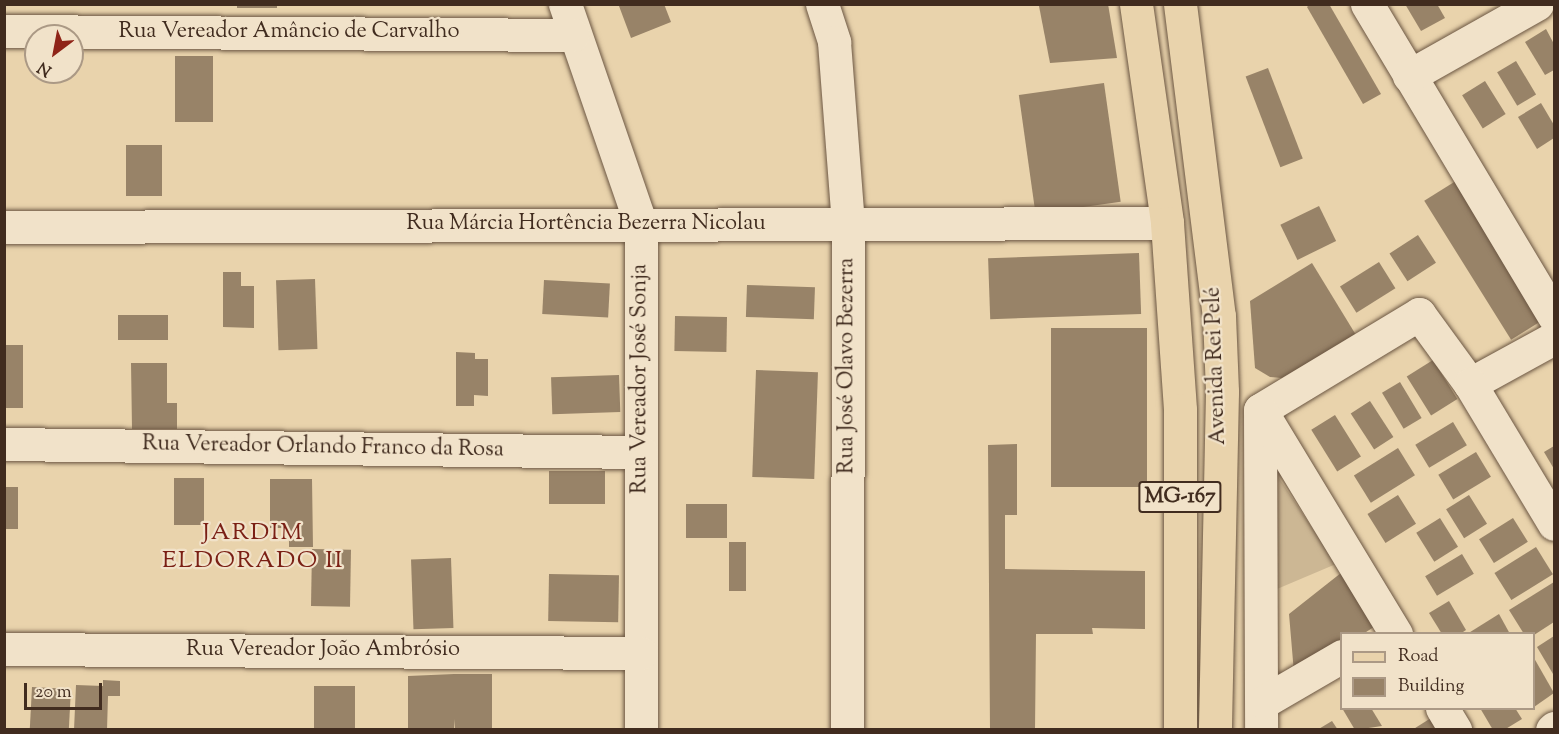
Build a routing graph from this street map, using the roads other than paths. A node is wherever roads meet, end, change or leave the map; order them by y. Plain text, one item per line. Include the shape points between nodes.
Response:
1 (822, 4) edge
2 (1136, 4) edge
3 (1180, 4) edge
4 (1367, 4) edge
5 (1537, 4) edge
6 (569, 20) edge
7 (4, 31) edge
8 (1408, 76) junction
9 (848, 224) junction
10 (1167, 224) junction
11 (641, 225) junction
12 (4, 227) edge
13 (1554, 316) edge
14 (1554, 338) edge
15 (1470, 384) junction
16 (1222, 392) junction
17 (1260, 410) junction
18 (4, 444) edge
19 (641, 452) junction
20 (1554, 524) edge
21 (1389, 631) edge
22 (4, 649) edge
23 (641, 653) junction
24 (1340, 657) edge
25 (1443, 710) edge
26 (1262, 716) edge
27 (641, 729) edge
28 (847, 729) edge
29 (1180, 729) edge
30 (1215, 729) edge
31 (1455, 729) edge

1 - 9 street, Rua José Olavo Bezerra via 834,42
2 - 10 main road, Avenida Rei Pelé / MG-167
3 - 16 main road, Avenida Rei Pelé / MG-167 via 1214,267
4 - 8 street
5 - 8 street
6 - 7 street, Rua Vereador Amâncio de Carvalho
6 - 11 street, Rua Vereador José Sonja
8 - 13 street
9 - 10 street, Rua Márcia Hortência Bezerra Nicolau
9 - 11 street, Rua Márcia Hortência Bezerra Nicolau
9 - 28 street, Rua José Olavo Bezerra
10 - 29 main road, Avenida Rei Pelé / MG-167 via 1180,410
11 - 12 street, Rua Márcia Hortência Bezerra Nicolau
11 - 19 street, Rua Vereador José Sonja
14 - 15 street
15 - 17 street via 1419,314
15 - 20 street
16 - 17 street
16 - 30 main road, Avenida Rei Pelé / MG-167
17 - 21 street
17 - 26 street, Avenida Rei Pelé
18 - 19 street, Rua Vereador Orlando Franco da Rosa
19 - 23 street, Rua Vereador José Sonja
22 - 23 street, Rua Vereador João Ambrósio
23 - 27 street, Rua Vereador José Sonja
24 - 26 street
25 - 31 street

